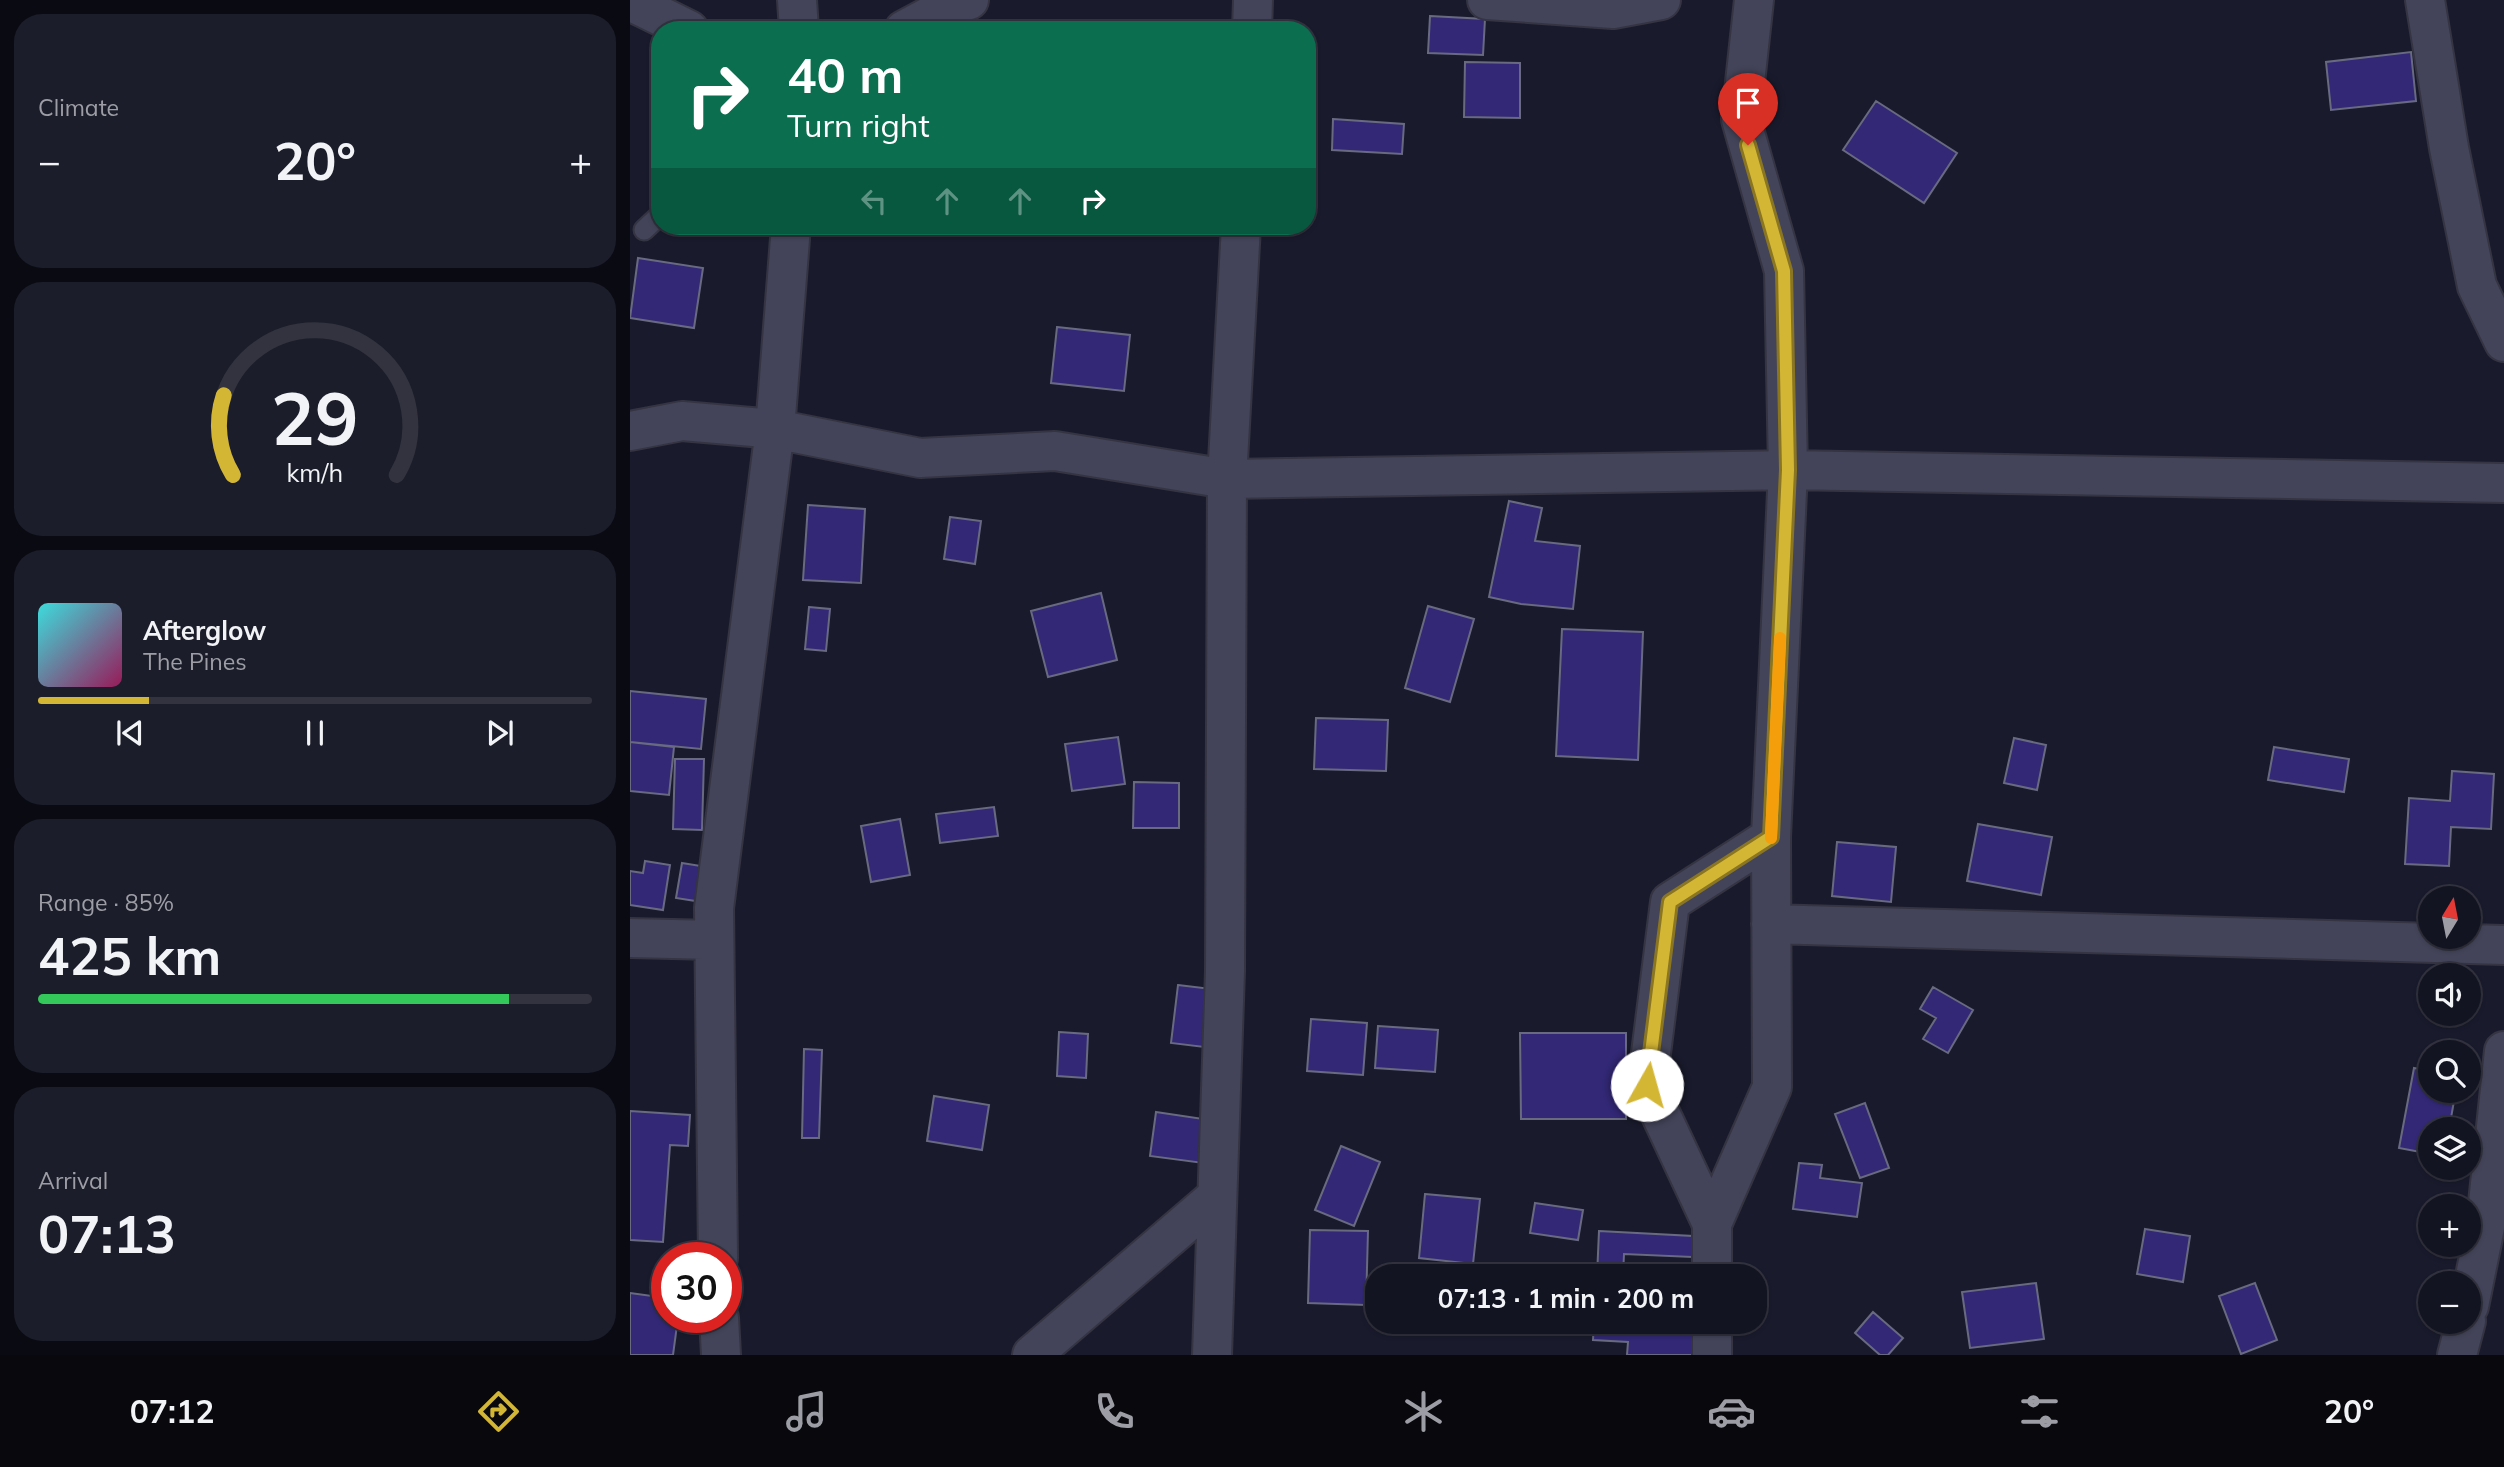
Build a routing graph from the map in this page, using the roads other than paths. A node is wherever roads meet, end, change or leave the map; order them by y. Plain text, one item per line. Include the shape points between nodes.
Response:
1 (797, 0) edge
2 (969, 0) edge
3 (1253, 0) edge
4 (1487, 0) edge
5 (1661, 0) edge
6 (1754, 0) edge
7 (2424, 0) edge
8 (630, 1) edge
9 (671, 21) edge
10 (798, 21) edge
11 (921, 21) edge
12 (1252, 21) edge
13 (651, 223) edge
14 (644, 230) dead end
15 (790, 235) edge
16 (1241, 235) edge
17 (2504, 342) edge
18 (775, 429) junction
19 (630, 431) edge
20 (1788, 470) junction
21 (1227, 479) junction
22 (2504, 483) edge
23 (1771, 837) junction
24 (1771, 924) junction
25 (630, 938) edge
26 (715, 940) junction
27 (2504, 945) edge
28 (2504, 1051) edge
29 (1215, 1198) junction
30 (1712, 1224) junction
31 (718, 1242) edge
32 (1712, 1264) edge
33 (2476, 1271) edge
34 (720, 1333) edge
35 (1712, 1334) edge
36 (2463, 1334) edge
37 (721, 1355) edge
38 (1032, 1355) edge
39 (1212, 1355) edge
40 (1712, 1355) edge
41 (2457, 1355) edge

1 - 10 street
2 - 11 street
3 - 12 street
4 - 5 street via 1613,9
6 - 20 street via 1741,120 1784,271
7 - 17 street via 2477,286
8 - 9 street
13 - 14 lane
15 - 18 street
16 - 21 street
18 - 19 street via 682,421
18 - 21 street via 920,458 1055,451
18 - 26 street via 714,908
20 - 21 street
20 - 22 street
20 - 23 street
21 - 29 street via 1225,971
23 - 24 street
23 - 30 street via 1670,902 1647,1085
24 - 27 street
24 - 30 street via 1772,1087
25 - 26 street
26 - 31 street
28 - 33 street via 2486,1222
29 - 38 street
29 - 39 street
30 - 32 street
34 - 37 street
35 - 40 street
36 - 41 street

